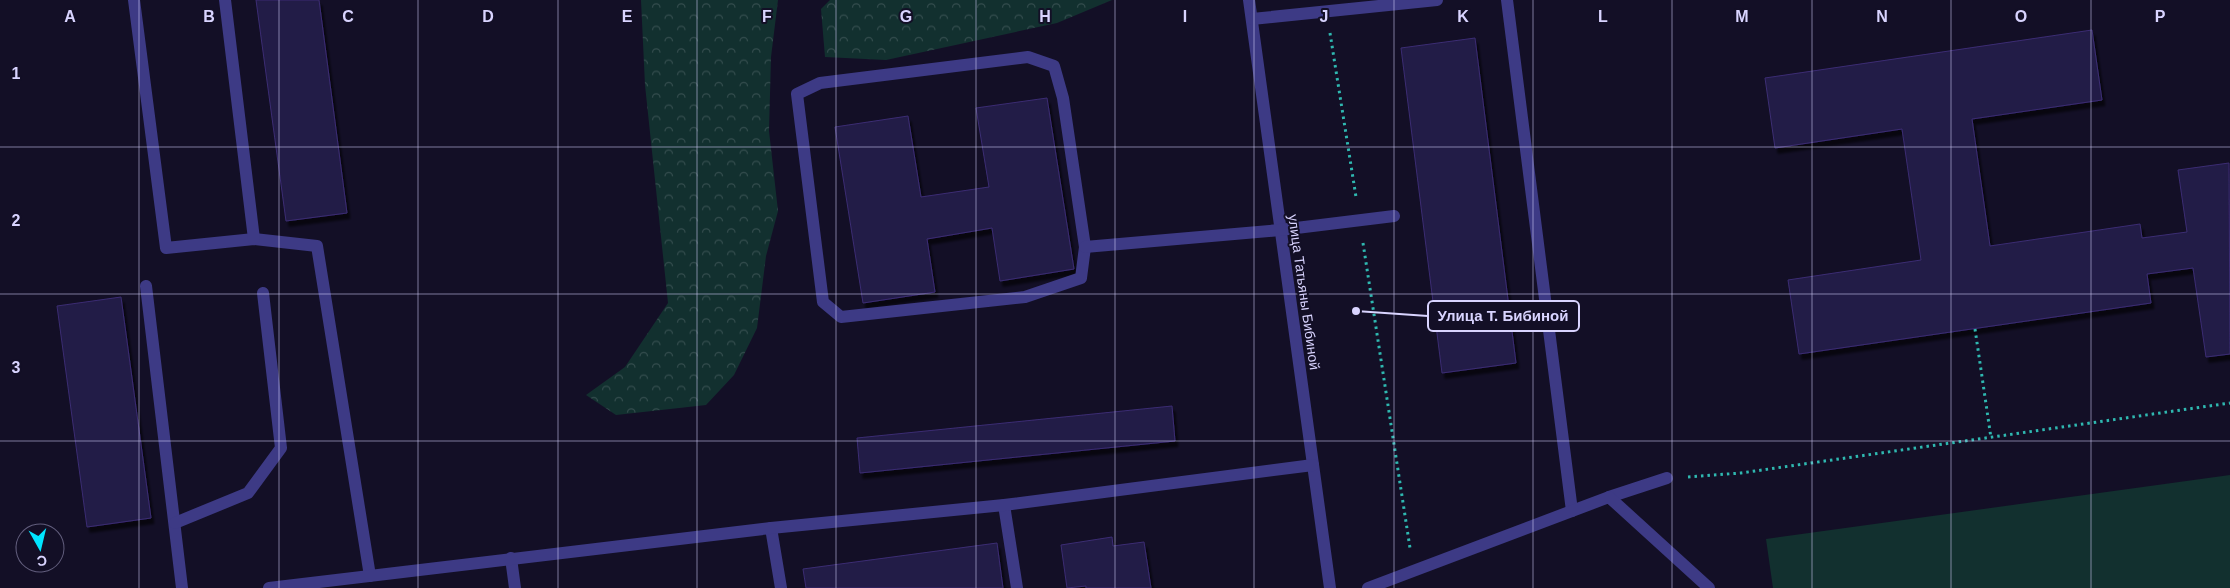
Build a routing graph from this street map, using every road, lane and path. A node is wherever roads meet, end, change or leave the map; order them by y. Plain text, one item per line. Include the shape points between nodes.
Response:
1 (134, 0) edge
2 (225, 0) edge
3 (1249, 0) edge
4 (1437, 0) edge
5 (1507, 0) edge
6 (1327, 11) junction
7 (1252, 19) junction
8 (1394, 216) dead end
9 (1360, 221) junction
10 (1280, 230) junction
11 (254, 239) junction
12 (1085, 248) junction
13 (146, 286) dead end
14 (263, 294) dead end
15 (1975, 329) dead end
16 (2230, 403) edge
17 (1991, 438) junction
18 (1313, 465) junction
19 (1667, 478) joint
20 (1609, 497) junction
21 (1004, 505) junction
22 (1572, 511) junction
23 (174, 523) junction
24 (771, 528) junction
25 (511, 558) junction
26 (1414, 572) junction
27 (370, 576) junction
28 (327, 584) edge
29 (182, 588) edge
30 (269, 588) edge
31 (515, 588) edge
32 (781, 588) edge
33 (1017, 588) edge
34 (1330, 588) edge
35 (1368, 588) edge
36 (1709, 588) edge

1 - 11 street via 166,248
2 - 11 street
3 - 7 street, улица Татьяны Бибиной
4 - 6 street
5 - 22 street
6 - 7 street
6 - 9 path
7 - 10 street, улица Татьяны Бибиной
8 - 9 street
9 - 10 street
9 - 26 path
10 - 12 street
10 - 18 street, улица Татьяны Бибиной
11 - 27 street via 317,246
12 - 12 street via 1081,278 1025,297 841,317 823,302 796,94 820,83 1028,57 1054,66 1063,98
13 - 23 street
14 - 23 street via 281,448 248,493
15 - 17 path
16 - 17 path
17 - 19 path via 1741,474
18 - 21 street
18 - 34 street, улица Татьяны Бибиной
19 - 20 street
20 - 22 street
20 - 36 street
21 - 24 street
21 - 33 street
22 - 26 street
23 - 29 street
24 - 25 street
24 - 32 street
25 - 27 street
25 - 31 street
26 - 35 street
27 - 28 street
28 - 30 street

